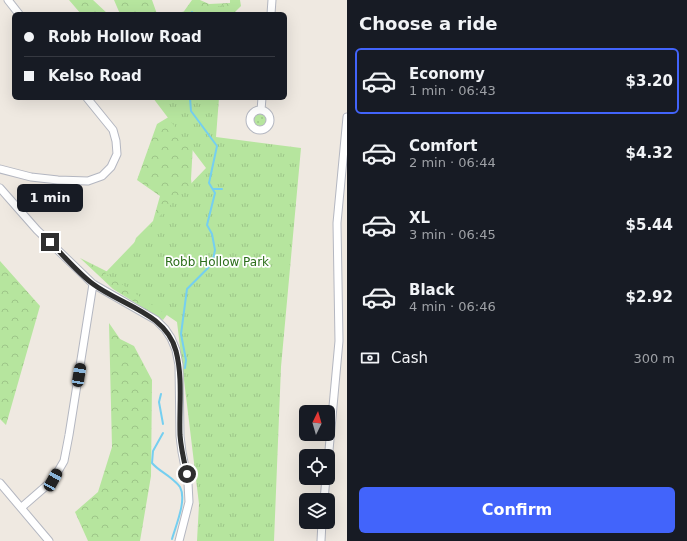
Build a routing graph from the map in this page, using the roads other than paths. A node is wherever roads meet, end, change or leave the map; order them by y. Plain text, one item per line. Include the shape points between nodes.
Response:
1 (8, 0) edge
2 (272, 0) edge
3 (17, 12) edge
4 (271, 12) edge
5 (89, 100) edge
6 (262, 100) edge
7 (261, 110) dead end
8 (347, 117) edge
9 (0, 169) edge
10 (344, 175) edge
11 (0, 188) edge
12 (93, 284) junction
13 (329, 449) edge
14 (0, 484) edge
15 (22, 507) junction
16 (322, 529) edge
17 (49, 541) edge
18 (179, 541) edge
19 (321, 541) edge

1 - 3 street
2 - 4 street
5 - 9 street via 113,130 116,141 116,154 111,166 102,176 88,181 58,180 31,177
6 - 7 street
8 - 10 street
10 - 13 street via 336,239 338,356
11 - 12 street via 37,230
12 - 15 street via 64,461 53,480
12 - 18 street via 156,320 168,333 176,350 179,365 180,436 189,502
14 - 15 street
15 - 17 street
16 - 19 street

